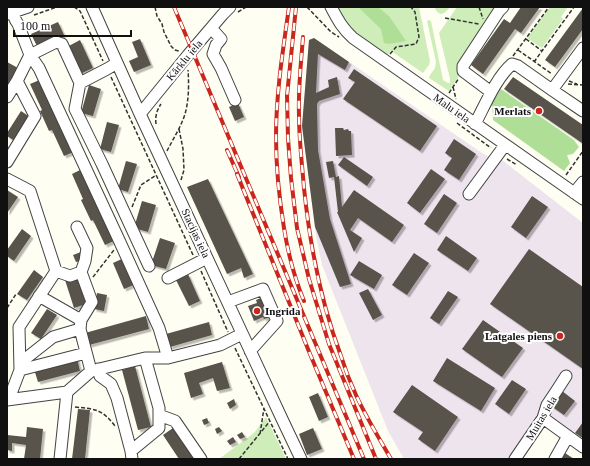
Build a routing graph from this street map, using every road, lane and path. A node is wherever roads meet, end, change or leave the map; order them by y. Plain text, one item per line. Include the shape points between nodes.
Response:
1 (28, 7) edge
2 (74, 7) edge
3 (92, 7) edge
4 (155, 7) edge
5 (246, 7) edge
6 (331, 7) edge
7 (411, 7) edge
8 (503, 7) edge
9 (549, 7) edge
10 (574, 7) edge
11 (233, 10) edge
12 (10, 13) edge
13 (446, 18) dead end
14 (484, 25) dead end
15 (211, 28) junction
16 (526, 39) junction
17 (583, 48) edge
18 (518, 50) junction
19 (542, 51) junction
20 (181, 52) dead end
21 (390, 54) dead end
22 (30, 55) junction
23 (534, 62) junction
24 (117, 63) junction
25 (512, 64) junction
26 (188, 66) dead end
27 (107, 69) junction
28 (464, 71) junction
29 (17, 81) junction
30 (80, 83) junction
31 (556, 85) junction
32 (583, 85) edge
33 (453, 87) junction
34 (491, 92) junction
35 (449, 93) dead end
36 (7, 97) edge
37 (456, 99) dead end
38 (235, 100) dead end
39 (162, 104) dead end
40 (583, 111) edge
41 (140, 114) junction
42 (475, 124) junction
43 (156, 129) dead end
44 (179, 129) junction
45 (12, 145) edge
46 (505, 145) junction
47 (164, 146) dead end
48 (583, 150) edge
49 (7, 162) edge
50 (156, 175) junction
51 (177, 175) dead end
52 (566, 175) dead end
53 (7, 179) edge
54 (583, 182) edge
55 (469, 194) dead end
56 (579, 196) edge
57 (127, 220) junction
58 (77, 227) dead end
59 (114, 250) dead end
60 (207, 258) junction
61 (197, 263) junction
62 (149, 266) dead end
63 (56, 271) junction
64 (80, 272) junction
65 (168, 278) dead end
66 (86, 287) junction
67 (16, 294) dead end
68 (39, 296) junction
69 (228, 302) junction
70 (7, 308) edge
71 (80, 324) junction
72 (242, 334) junction
73 (231, 340) junction
74 (250, 351) junction
75 (86, 353) junction
76 (144, 358) junction
77 (168, 358) junction
78 (20, 366) junction
79 (94, 370) junction
80 (566, 376) dead end
81 (67, 392) junction
82 (8, 400) edge
83 (65, 407) junction
84 (264, 408) junction
85 (159, 415) junction
86 (543, 418) junction
87 (270, 421) junction
88 (115, 427) dead end
89 (260, 434) junction
90 (568, 436) junction
91 (583, 447) edge
92 (132, 455) edge
93 (60, 459) edge
94 (201, 459) edge
95 (239, 459) edge
96 (288, 459) edge
97 (301, 459) edge
98 (515, 459) edge
99 (555, 459) edge

1 - 12 street
2 - 27 path via 80,11
3 - 24 street, Stacijas iela
4 - 20 path via 171,46
5 - 11 path
6 - 42 street, Malu iela via 344,30 353,38
7 - 21 path via 415,12 420,37 416,44 396,47
8 - 28 street via 463,66
9 - 16 path
10 - 19 path
11 - 15 street, Kārklu iela via 223,14
12 - 22 street via 18,24
13 - 14 path
15 - 38 street via 221,39 213,54
15 - 41 street, Kārklu iela
16 - 18 path
16 - 19 path
17 - 31 street
18 - 23 path
18 - 25 path via 512,58
19 - 23 path
22 - 29 street
22 - 30 street via 56,42 62,44
22 - 77 street via 39,68 122,246 159,328
23 - 31 path
24 - 27 street
24 - 41 street, Stacijas iela
25 - 31 street
25 - 34 street
26 - 44 path via 188,93
27 - 30 street
27 - 50 path
28 - 33 path
28 - 34 street
29 - 36 street
29 - 45 street via 35,116
30 - 57 street via 75,109
31 - 32 path
31 - 40 street
33 - 35 path
33 - 37 path
34 - 42 street
39 - 43 path via 158,109
41 - 60 street, Stacijas iela
42 - 46 street, Malu iela
44 - 47 path via 166,152
44 - 51 path via 184,170 180,181
45 - 49 street
46 - 55 street
46 - 56 street, Malu iela
48 - 52 path
50 - 57 path via 141,185
50 - 61 path
53 - 63 street via 30,191
54 - 56 street
57 - 62 street
58 - 64 street via 87,248
59 - 66 path
60 - 61 street
60 - 69 street, Stacijas iela
61 - 65 street
61 - 73 path
63 - 64 street via 70,276
63 - 68 street
64 - 66 street
66 - 71 street via 92,302
67 - 70 path
68 - 71 street
68 - 78 street via 19,327
69 - 72 street, Stacijas iela
69 - 74 street via 263,289 277,321
71 - 75 street
71 - 78 street via 53,336
72 - 73 street
72 - 74 street, Stacijas iela
73 - 77 street
73 - 84 path
74 - 97 street, Stacijas iela
75 - 78 street
75 - 79 street
76 - 77 street
76 - 79 street
76 - 85 street
78 - 82 street
79 - 81 street
79 - 92 street via 111,384
80 - 86 street, Muitas iela via 547,405
81 - 82 street
81 - 83 street
83 - 88 path via 97,410
83 - 93 street
84 - 87 path
84 - 89 path
85 - 92 street via 159,428
85 - 94 street via 175,421
86 - 90 street
86 - 98 street, Muitas iela
87 - 89 path
87 - 96 path
89 - 95 path
90 - 91 street
90 - 99 street

